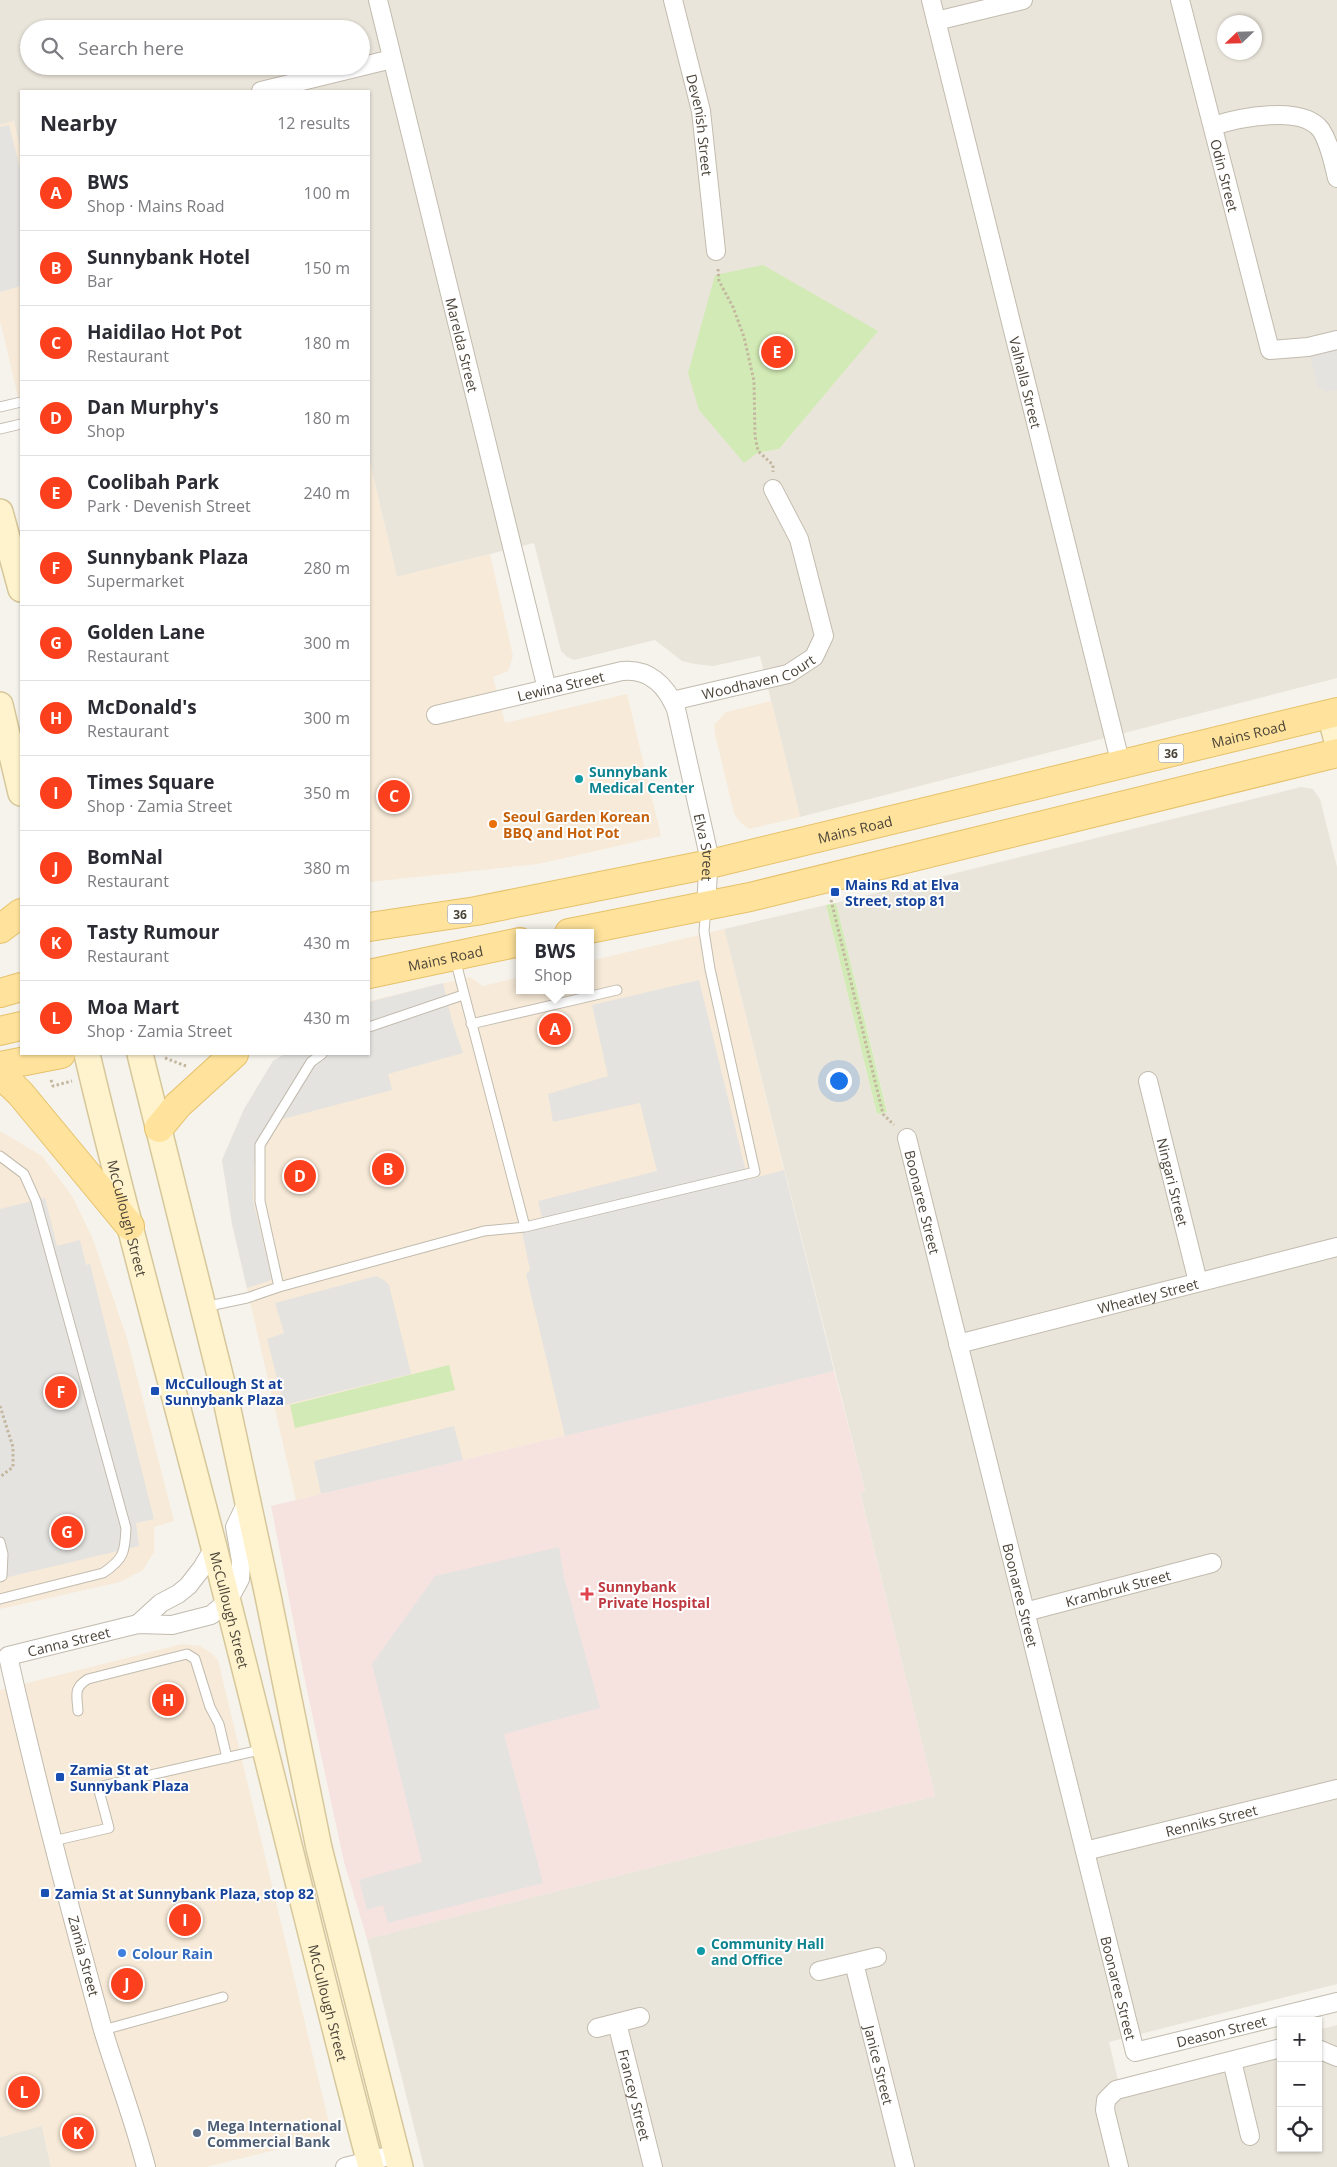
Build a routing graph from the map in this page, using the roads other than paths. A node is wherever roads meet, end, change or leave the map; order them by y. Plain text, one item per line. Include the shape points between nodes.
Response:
1 (378, 0) edge
2 (673, 0) edge
3 (931, 0) edge
4 (1023, 0) edge
5 (1180, 0) edge
6 (936, 21) junction
7 (392, 59) junction
8 (370, 64) edge
9 (326, 75) edge
10 (265, 90) edge
11 (1212, 126) junction
12 (1337, 178) edge
13 (716, 251) road end
14 (1337, 340) edge
15 (20, 402) edge
16 (0, 407) edge
17 (20, 424) edge
18 (0, 430) edge
19 (773, 489) road end
20 (0, 512) edge
21 (20, 585) edge
22 (547, 689) junction
23 (672, 701) junction
24 (0, 705) edge
25 (1334, 713) edge
26 (436, 715) dead end
27 (1337, 741) edge
28 (1337, 753) edge
29 (1121, 765) junction
30 (20, 789) edge
31 (710, 864) junction
32 (706, 906) junction
33 (20, 914) edge
34 (370, 927) edge
35 (0, 929) edge
36 (589, 929) edge
37 (516, 943) edge
38 (454, 955) junction
39 (370, 974) edge
40 (20, 987) edge
41 (617, 990) dead end
42 (0, 993) edge
43 (463, 995) junction
44 (471, 1024) junction
45 (20, 1026) edge
46 (370, 1027) edge
47 (0, 1031) edge
48 (56, 1055) edge
49 (87, 1055) edge
50 (140, 1055) edge
51 (233, 1055) edge
52 (321, 1055) edge
53 (0, 1066) edge
54 (0, 1074) edge
55 (1148, 1081) dead end
56 (159, 1128) junction
57 (907, 1138) road end
58 (1, 1156) edge
59 (130, 1226) junction
60 (525, 1227) junction
61 (1337, 1247) edge
62 (1198, 1282) junction
63 (279, 1287) junction
64 (204, 1307) junction
65 (958, 1344) junction
66 (248, 1500) junction
67 (0, 1542) edge
68 (214, 1548) junction
69 (1212, 1563) dead end
70 (0, 1577) edge
71 (0, 1599) edge
72 (228, 1600) junction
73 (1025, 1612) junction
74 (138, 1624) junction
75 (4, 1657) edge
76 (78, 1711) dead end
77 (264, 1749) junction
78 (227, 1758) junction
79 (1337, 1789) edge
80 (53, 1841) junction
81 (1085, 1851) junction
82 (877, 1957) dead end
83 (854, 1963) junction
84 (819, 1971) dead end
85 (223, 1997) dead end
86 (1337, 2002) edge
87 (640, 2017) dead end
88 (618, 2023) junction
89 (597, 2028) dead end
90 (104, 2030) junction
91 (1277, 2049) edge
92 (1322, 2050) edge
93 (1135, 2052) joint
94 (1337, 2057) edge
95 (1232, 2061) junction
96 (1250, 2136) dead end
97 (398, 2160) edge
98 (370, 2164) edge
99 (146, 2167) edge
100 (345, 2167) edge
101 (653, 2167) edge
102 (905, 2167) edge
103 (1119, 2167) edge

1 - 7 street, Marelda Street
2 - 13 street, Devenish Street via 701,111
3 - 6 street, Valhalla Street
4 - 6 street
5 - 11 street, Odin Street
6 - 29 street, Valhalla Street
7 - 8 street
7 - 22 street, Marelda Street
9 - 10 street
11 - 12 street via 1242,117 1271,114 1307,119 1320,128 1328,143
11 - 14 street, Odin Street via 1270,350 1308,347
15 - 16 lane
17 - 18 lane
19 - 23 street, Woodhaven Court via 799,539 824,636 814,657 788,674
20 - 21 main road
22 - 23 street, Lewina Street via 622,670 639,670 655,680
22 - 26 street, Lewina Street
23 - 31 street, Elva Street
24 - 30 main road
25 - 27 main road
25 - 29 main road, Mains Road / 36
28 - 32 main road
29 - 31 main road, Mains Road / 36
31 - 32 street, Elva Street
31 - 34 main road, Mains Road / 36 via 476,911
32 - 36 main road
32 - 60 lane via 704,931 710,969 755,1172
33 - 35 main road
37 - 38 main road, Mains Road
38 - 39 main road, Mains Road
38 - 43 lane
40 - 42 main road
41 - 44 lane
43 - 44 lane
43 - 46 lane
44 - 60 lane
45 - 47 main road
48 - 53 main road
49 - 59 main road, McCullough Street
50 - 56 main road, McCullough Street
51 - 56 main road via 178,1105
52 - 63 lane via 311,1062 260,1145 260,1201
54 - 59 main road via 20,1093
55 - 62 street, Ningari Street
56 - 64 main road, McCullough Street
57 - 65 street, Boonaree Street
58 - 71 lane via 24,1174 36,1201 126,1528 123,1556 103,1573
59 - 68 main road, McCullough Street
60 - 63 lane via 484,1231
61 - 62 street, Wheatley Street
62 - 65 street, Wheatley Street
63 - 64 lane
64 - 66 main road, McCullough Street
65 - 73 street, Boonaree Street
66 - 72 street, Canna Street via 235,1527 241,1573
66 - 97 main road, McCullough Street via 319,1848
67 - 70 lane
68 - 72 main road, McCullough Street
68 - 74 street, Canna Street via 188,1586 161,1603
69 - 73 street, Krambruk Street
72 - 74 street, Canna Street via 211,1615 200,1618 172,1625
72 - 77 main road, McCullough Street
73 - 81 street, Boonaree Street
74 - 75 street, Canna Street
75 - 80 street, Zamia Street
76 - 78 lane via 76,1693 80,1684 88,1679 187,1654 195,1659 210,1707 219,1724
77 - 78 lane
77 - 98 main road, McCullough Street
78 - 80 lane via 98,1787 109,1828
79 - 81 street, Renniks Street
80 - 90 street, Zamia Street
81 - 93 street, Boonaree Street
82 - 83 street
83 - 84 street
83 - 102 street, Janice Street
85 - 90 lane
86 - 93 street, Deason Street
87 - 88 street
88 - 89 street
88 - 101 street, Francey Street
90 - 99 street, Zamia Street
91 - 95 street
92 - 94 street
95 - 96 street
95 - 103 street via 1116,2090 1106,2100 1105,2110
97 - 98 street
98 - 100 street

